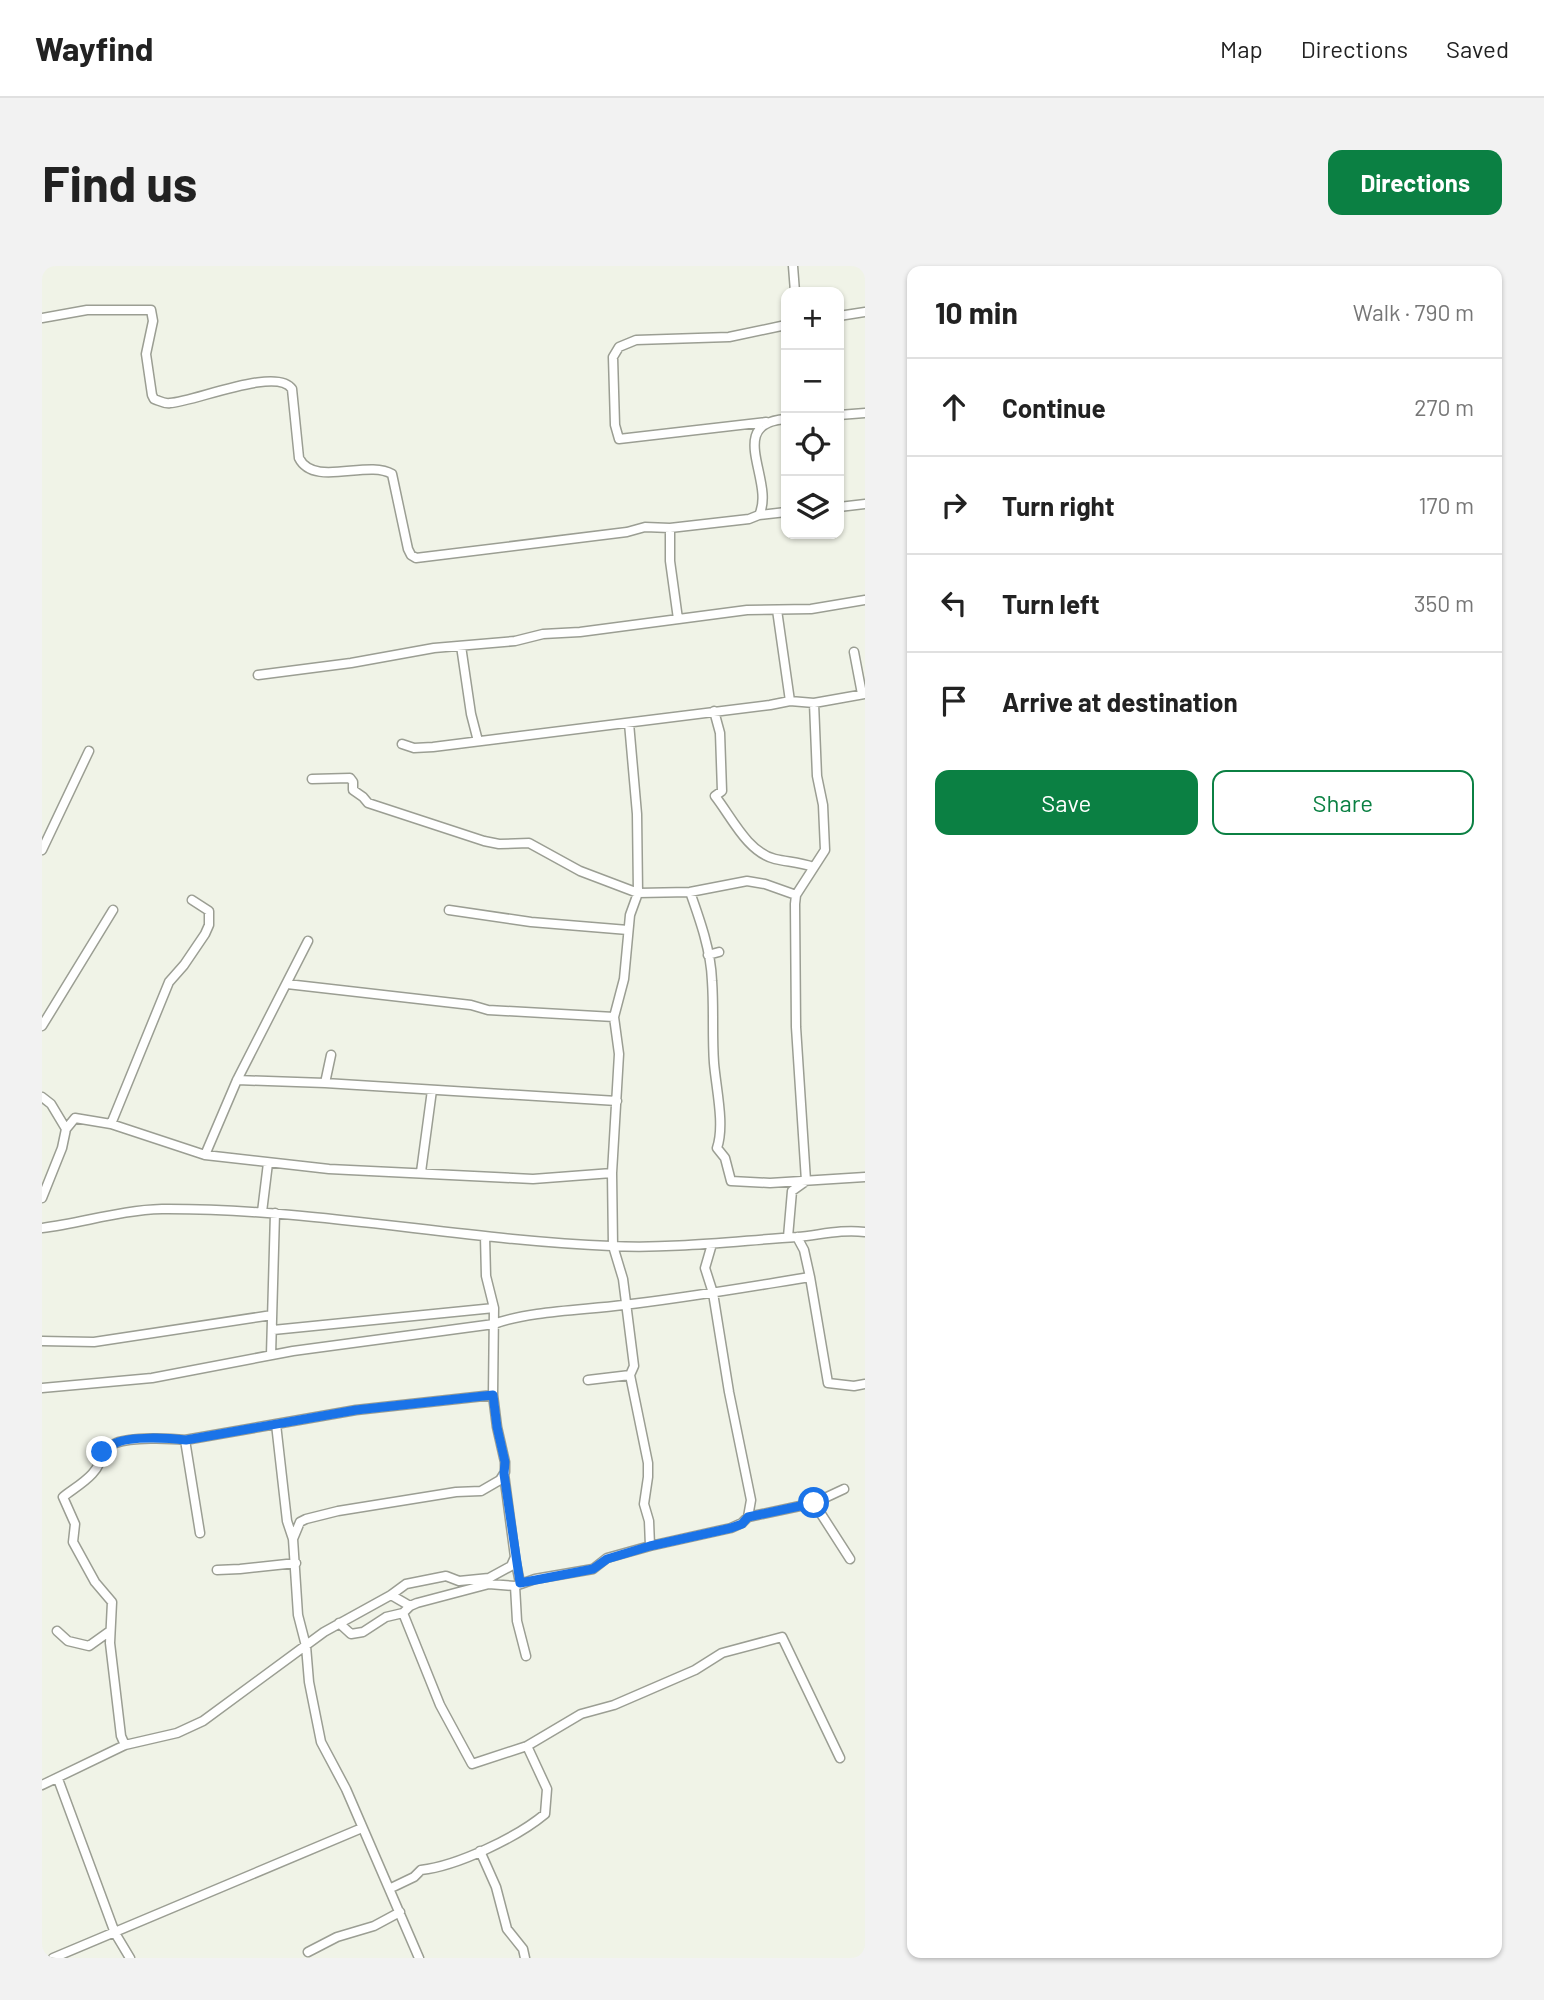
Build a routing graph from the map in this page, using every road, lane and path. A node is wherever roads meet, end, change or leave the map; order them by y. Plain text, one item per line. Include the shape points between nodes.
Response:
1 (793, 266) edge
2 (795, 287) edge
3 (865, 312) edge
4 (844, 315) edge
5 (42, 318) edge
6 (781, 326) edge
7 (865, 413) edge
8 (844, 415) edge
9 (781, 420) edge
10 (769, 422) junction
11 (865, 504) edge
12 (844, 506) edge
13 (781, 513) edge
14 (759, 515) junction
15 (670, 528) junction
16 (865, 600) edge
17 (777, 610) junction
18 (678, 619) junction
19 (461, 646) junction
20 (854, 652) dead end
21 (258, 675) dead end
22 (863, 694) edge
23 (790, 701) junction
24 (814, 703) junction
25 (714, 711) junction
26 (629, 723) junction
27 (478, 741) junction
28 (402, 744) dead end
29 (89, 751) dead end
30 (312, 779) dead end
31 (42, 850) edge
32 (813, 867) junction
33 (691, 892) junction
34 (638, 893) junction
35 (796, 895) junction
36 (192, 900) dead end
37 (113, 910) dead end
38 (449, 910) dead end
39 (628, 930) junction
40 (308, 941) dead end
41 (719, 952) dead end
42 (708, 955) junction
43 (287, 985) junction
44 (614, 1017) junction
45 (42, 1026) edge
46 (331, 1055) dead end
47 (237, 1080) junction
48 (325, 1083) junction
49 (432, 1090) junction
50 (42, 1097) edge
51 (617, 1101) junction
52 (111, 1125) junction
53 (66, 1129) junction
54 (205, 1155) junction
55 (268, 1163) junction
56 (421, 1172) junction
57 (612, 1173) junction
58 (865, 1177) edge
59 (806, 1181) junction
60 (42, 1198) edge
61 (262, 1212) junction
62 (275, 1213) junction
63 (42, 1228) edge
64 (865, 1231) edge
65 (485, 1236) junction
66 (793, 1237) junction
67 (712, 1244) junction
68 (612, 1246) junction
69 (810, 1277) junction
70 (713, 1293) junction
71 (625, 1305) junction
72 (494, 1308) junction
73 (272, 1315) junction
74 (495, 1324) junction
75 (273, 1330) junction
76 (42, 1341) edge
77 (271, 1355) junction
78 (630, 1376) junction
79 (588, 1380) dead end
80 (865, 1384) edge
81 (42, 1388) edge
82 (493, 1395) junction
83 (276, 1424) junction
84 (186, 1440) junction
85 (504, 1474) junction
86 (844, 1489) dead end
87 (814, 1503) junction
88 (748, 1517) junction
89 (201, 1533) dead end
90 (293, 1539) junction
91 (650, 1546) junction
92 (515, 1557) junction
93 (850, 1559) dead end
94 (296, 1563) junction
95 (217, 1570) dead end
96 (517, 1584) junction
97 (391, 1595) junction
98 (406, 1610) junction
99 (339, 1623) junction
100 (57, 1631) dead end
101 (110, 1632) junction
102 (306, 1646) junction
103 (526, 1656) dead end
104 (125, 1745) junction
105 (527, 1745) junction
106 (839, 1758) dead end
107 (58, 1779) junction
108 (42, 1785) edge
109 (362, 1828) junction
110 (480, 1851) junction
111 (391, 1888) junction
112 (400, 1912) junction
113 (115, 1933) junction
114 (308, 1952) dead end
115 (53, 1958) edge
116 (130, 1958) edge
117 (419, 1958) edge
118 (525, 1958) edge

1 - 2 street
3 - 4 street
5 - 15 street via 87,310 151,310 146,354 152,395 166,404 238,386 289,384 302,464 316,472 382,469 392,474 408,548 416,558 645,527
6 - 10 street via 729,337 636,340 619,347 613,357 619,439
7 - 8 street
9 - 10 street
10 - 14 street via 755,438 764,496
11 - 12 street
13 - 14 street
14 - 15 street
15 - 18 street
16 - 17 street
17 - 18 street
17 - 23 street
18 - 19 street
19 - 21 street
19 - 27 street
20 - 22 street
22 - 24 street
23 - 24 street
23 - 25 street
24 - 32 street via 825,850
25 - 26 street
25 - 32 street via 720,733 722,791 715,796 740,834 764,853
26 - 27 street
26 - 34 street
27 - 28 street via 414,748
29 - 31 street
30 - 34 street via 350,778 352,790 374,806 484,841 529,843 580,872
32 - 35 street
33 - 34 street
33 - 35 street via 747,881
33 - 42 street
34 - 39 street
35 - 59 street via 796,1027
36 - 52 street via 209,911 209,925 169,982
37 - 45 street
38 - 39 street
39 - 44 street via 624,979
40 - 43 street
41 - 42 street
42 - 59 street via 720,1102 717,1148 732,1181
43 - 44 street via 488,1010
43 - 47 street
44 - 51 street via 619,1054
46 - 48 street
47 - 48 street
47 - 54 street
48 - 49 street
49 - 51 street
49 - 56 street
50 - 53 street
51 - 57 street
52 - 53 street via 75,1118
52 - 54 street
53 - 60 street
54 - 55 street
55 - 56 street
55 - 61 street
56 - 57 street via 533,1179
57 - 68 street
58 - 59 street
59 - 66 street via 792,1191
61 - 62 street
61 - 63 street via 160,1209
62 - 65 street
62 - 73 street
64 - 66 street
65 - 68 street
65 - 72 street via 486,1276
66 - 67 street
66 - 69 street via 804,1250
67 - 68 street
67 - 70 street via 705,1268
68 - 71 street via 623,1279
69 - 70 street
69 - 80 street via 828,1383
70 - 71 street
70 - 88 street via 751,1500
71 - 74 street
71 - 78 street via 634,1366
72 - 74 street
72 - 75 street
73 - 75 street
73 - 76 street via 94,1342
74 - 77 street
74 - 82 street
75 - 77 street
77 - 81 street via 152,1378
78 - 79 street
78 - 91 street via 648,1463 644,1504
82 - 83 street
82 - 85 street
83 - 84 street
83 - 90 street
84 - 89 street
84 - 101 street via 165,1437 115,1443 102,1452 97,1469 63,1497 75,1524 73,1542 111,1602
85 - 90 street via 481,1491 306,1519
85 - 92 street
86 - 87 street
87 - 88 street
87 - 93 street
88 - 91 street via 731,1528
90 - 94 street
91 - 96 street via 607,1559 593,1569
92 - 96 street
92 - 97 street via 511,1566 489,1578 429,1578 406,1584
94 - 95 street
94 - 102 street via 298,1615
96 - 98 street via 489,1584
96 - 103 street via 517,1621
97 - 98 street
97 - 99 street
98 - 99 street via 363,1632 351,1634
98 - 105 street via 440,1706 472,1764
99 - 102 street
100 - 101 street via 68,1641 89,1646
101 - 104 street
102 - 104 street via 204,1721 177,1733
102 - 109 street via 321,1742
104 - 107 street
105 - 106 street via 581,1714 695,1670 722,1653 782,1637
105 - 110 street via 547,1788 545,1814 528,1828
107 - 108 street
107 - 113 street
109 - 111 street
109 - 113 street
110 - 111 street via 421,1870
110 - 118 street via 507,1928
111 - 112 street
112 - 114 street
112 - 117 street
113 - 115 street
113 - 116 street

